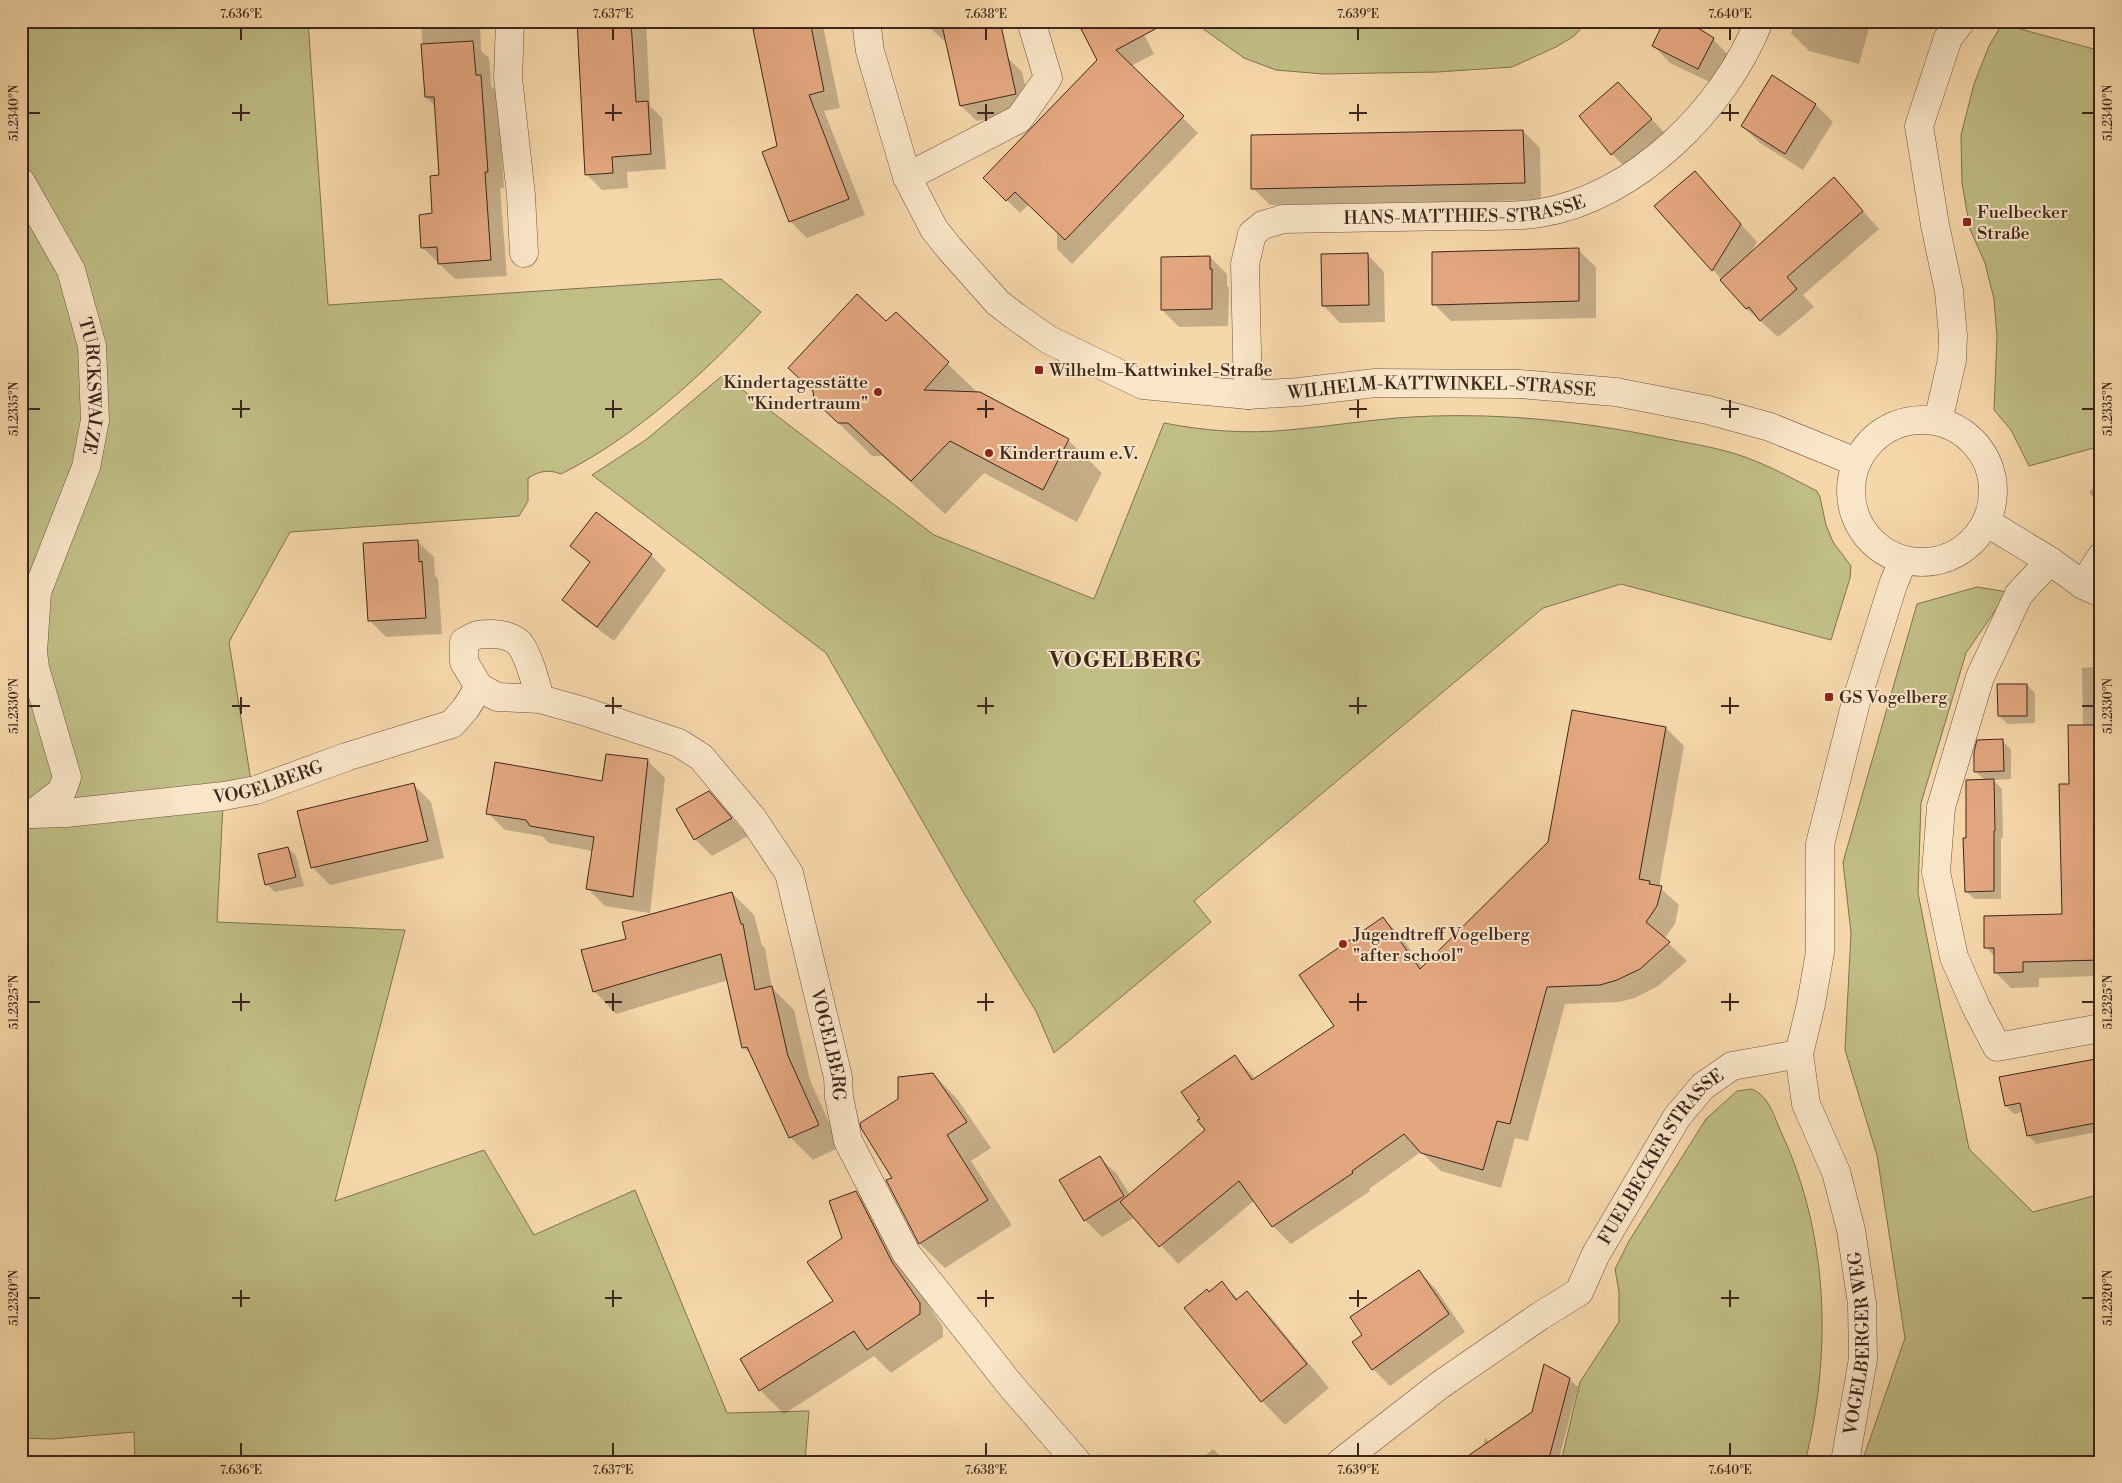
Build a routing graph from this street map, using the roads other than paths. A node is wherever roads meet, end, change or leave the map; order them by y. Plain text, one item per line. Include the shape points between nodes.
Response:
1 (510, 21) edge
2 (866, 21) edge
3 (1031, 21) edge
4 (1759, 21) edge
5 (1961, 21) edge
6 (907, 177) junction
7 (21, 182) edge
8 (524, 253) dead end
9 (1248, 396) junction
10 (1938, 421) junction
11 (1856, 462) junction
12 (1986, 522) junction
13 (2101, 557) edge
14 (1904, 560) junction
15 (2050, 562) junction
16 (2092, 589) edge
17 (479, 686) junction
18 (540, 699) junction
19 (32, 814) joint
20 (2101, 1028) edge
21 (1798, 1054) junction
22 (1077, 1462) edge
23 (1341, 1462) edge
24 (1845, 1462) edge

1 - 8 street via 508,78
2 - 6 street, WILHELM-KATTWINKEL-STRASSE via 870,51
3 - 6 street via 1048,78 1019,119
4 - 9 street, HANS-MATTHIES-STRASSE via 1728,81 1697,121 1646,165 1584,202 1540,214 1283,219 1263,225 1252,234 1245,264
5 - 10 street via 1948,38 1920,126 1949,291 1953,336 1952,360
6 - 9 street, WILHELM-KATTWINKEL-STRASSE via 934,229 949,248 998,303 1049,340 1143,385
7 - 19 street, TURCKSWALZE via 71,270 92,346 95,420 86,467 36,592 35,668 67,777 62,791
9 - 11 street, WILHELM-KATTWINKEL-STRASSE via 1375,383 1519,384 1616,392 1708,410 1770,427
10 - 11 street via 1918,419 1890,427 1867,445
10 - 12 street via 1959,430 1976,445 1988,464 1993,486
11 - 14 street via 1850,486 1853,510 1864,532 1881,550
12 - 14 street via 1968,546 1948,557 1926,562
12 - 15 street
13 - 16 street
14 - 21 street via 1856,702 1820,844 1820,952
15 - 16 street
15 - 20 street via 2019,594 1980,677 1942,808 1936,872 1954,957 1996,1047
17 - 18 street, VOGELBERG via 497,697
17 - 18 street via 464,662 464,642 475,634 498,634 520,644
17 - 19 street, VOGELBERG via 452,724 346,756 256,790 85,811
18 - 22 street, VOGELBERG via 679,744 701,756 753,819 789,873 838,1077 848,1141 857,1161 906,1253 1006,1380
21 - 23 street, FUELBECKER STRASSE via 1732,1066 1703,1086 1677,1117 1596,1254 1578,1292 1440,1385
21 - 24 street, VOGELBERGER WEG via 1806,1104 1836,1172 1851,1230 1862,1304 1862,1359

